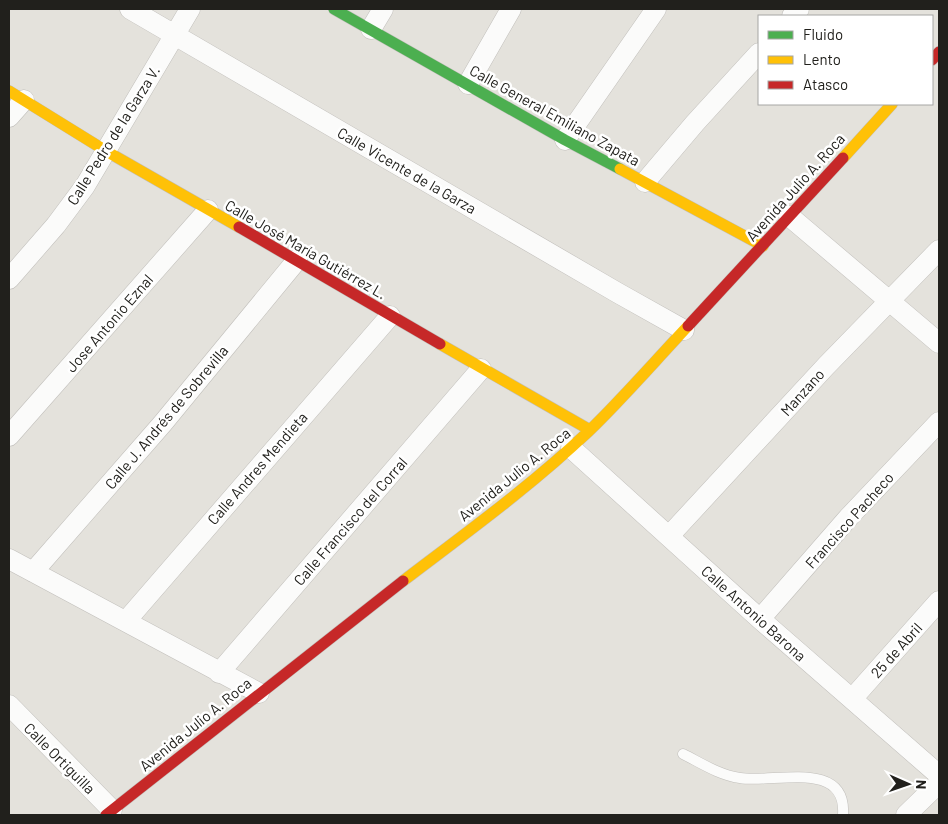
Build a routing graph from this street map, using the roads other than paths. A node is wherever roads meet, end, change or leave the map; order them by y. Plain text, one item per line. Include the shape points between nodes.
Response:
1 (130, 9) edge
2 (190, 9) edge
3 (334, 9) edge
4 (383, 9) edge
5 (511, 9) edge
6 (656, 9) edge
7 (371, 29) junction
8 (174, 34) junction
9 (758, 54) edge
10 (468, 84) junction
11 (16, 95) edge
12 (891, 105) edge
13 (9, 117) edge
14 (565, 140) junction
15 (106, 151) junction
16 (646, 182) junction
17 (208, 210) junction
18 (789, 216) junction
19 (763, 246) junction
20 (939, 250) edge
21 (297, 260) junction
22 (9, 279) edge
23 (890, 301) junction
24 (390, 316) junction
25 (684, 330) junction
26 (939, 343) edge
27 (481, 369) junction
28 (939, 422) edge
29 (590, 430) junction
30 (9, 436) edge
31 (571, 448) junction
32 (669, 536) junction
33 (9, 559) edge
34 (33, 572) junction
35 (939, 601) edge
36 (760, 619) junction
37 (126, 621) junction
38 (219, 673) junction
39 (259, 693) junction
40 (852, 699) junction
41 (9, 706) edge
42 (683, 754) dead end
43 (939, 776) edge
44 (939, 783) edge
45 (109, 813) edge
46 (843, 815) edge
47 (906, 815) edge

1 - 8 street, Calle Vicente de la Garza
2 - 8 street, Calle Pedro de la Garza V.
3 - 7 street, Calle General Emiliano Zapata
4 - 7 street
5 - 10 street
6 - 14 street
7 - 10 street, Calle General Emiliano Zapata
8 - 15 street, Calle Pedro de la Garza V.
8 - 25 street, Calle Vicente de la Garza
9 - 16 street
10 - 14 street, Calle General Emiliano Zapata
11 - 13 street
11 - 15 street, Calle José María Gutiérrez L.
12 - 18 street, Avenida Julio A. Roca
14 - 16 street, Calle General Emiliano Zapata
15 - 17 street, Calle José María Gutiérrez L.
15 - 22 street, Calle Pedro de la Garza V. via 56,225
16 - 19 street, Calle General Emiliano Zapata
17 - 21 street, Calle José María Gutiérrez L.
17 - 30 street, Jose Antonio Eznal
18 - 19 street, Avenida Julio A. Roca
18 - 23 street
19 - 25 street, Avenida Julio A. Roca
20 - 23 street, Manzano
21 - 24 street, Calle José María Gutiérrez L.
21 - 34 street, Calle J. Andrés de Sobrevilla via 163,423
23 - 26 street
23 - 32 street, Manzano
24 - 27 street, Calle José María Gutiérrez L.
24 - 37 street, Calle Andres Mendieta
25 - 29 street, Avenida Julio A. Roca
27 - 29 street, Calle José María Gutiérrez L.
27 - 38 street, Calle Francisco del Corral
28 - 36 street, Francisco Pacheco via 848,518
29 - 31 street, Avenida Julio A. Roca
31 - 32 street, Calle Antonio Barona
31 - 39 street, Avenida Julio A. Roca
32 - 36 street, Calle Antonio Barona
33 - 34 street
34 - 37 street
35 - 40 street, 25 de Abril
36 - 40 street, Calle Antonio Barona
37 - 38 street
38 - 39 street
39 - 45 street, Avenida Julio A. Roca
40 - 43 street, Calle Antonio Barona
41 - 45 street, Calle Ortiguilla
42 - 46 lane via 737,778 818,778 840,794
44 - 47 street

